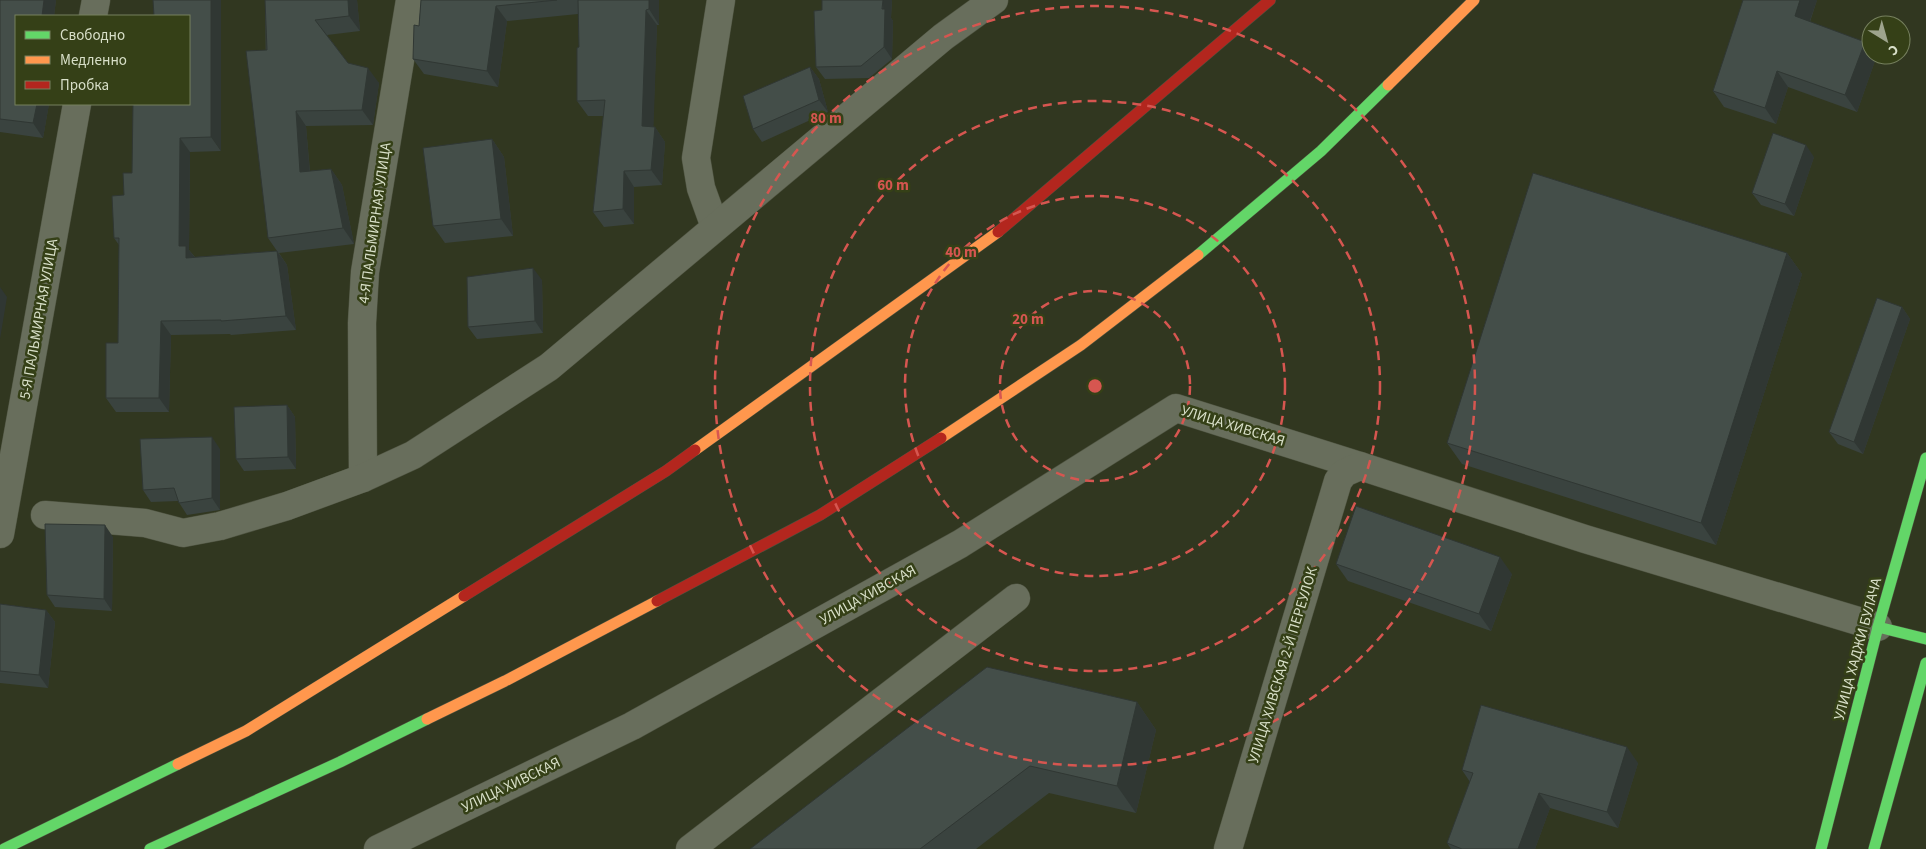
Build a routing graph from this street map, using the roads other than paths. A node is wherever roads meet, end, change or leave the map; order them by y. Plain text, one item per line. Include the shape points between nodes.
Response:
1 (96, 0) edge
2 (410, 0) edge
3 (721, 0) edge
4 (994, 0) edge
5 (1270, 0) edge
6 (1474, 0) edge
7 (93, 15) edge
8 (78, 105) edge
9 (715, 228) junction
10 (1926, 458) edge
11 (1349, 473) junction
12 (363, 478) junction
13 (46, 515) dead end
14 (0, 534) edge
15 (1016, 598) dead end
16 (1878, 627) junction
17 (1926, 639) edge
18 (1926, 663) edge
19 (4, 849) edge
20 (150, 849) edge
21 (378, 849) edge
22 (690, 849) edge
23 (1228, 849) edge
24 (1821, 849) edge
25 (1874, 849) edge

1 - 7 street
2 - 12 street, 4-Я ПАЛЬМИРНАЯ УЛИЦА via 365,272 362,323
3 - 9 street via 696,158 701,188
4 - 9 street via 943,37
5 - 19 main road via 1006,227 666,471 246,731
6 - 20 main road via 1321,151 1212,244 1081,345 951,432 820,515 506,680 340,762
8 - 14 street, 5-Я ПАЛЬМИРНАЯ УЛИЦА
9 - 12 street via 549,367 413,455
10 - 16 main road, УЛИЦА ХАДЖИ БУЛАЧА
11 - 16 street, УЛИЦА ХИВСКАЯ via 1585,539
11 - 21 street, УЛИЦА ХИВСКАЯ via 1176,408 960,544 641,721
11 - 23 street, УЛИЦА ХИВСКАЯ 2-Й ПЕРЕУЛОК
12 - 13 street via 277,509 183,533 137,522
15 - 22 street
16 - 17 main road
16 - 24 main road, УЛИЦА ХАДЖИ БУЛАЧА
18 - 25 main road

